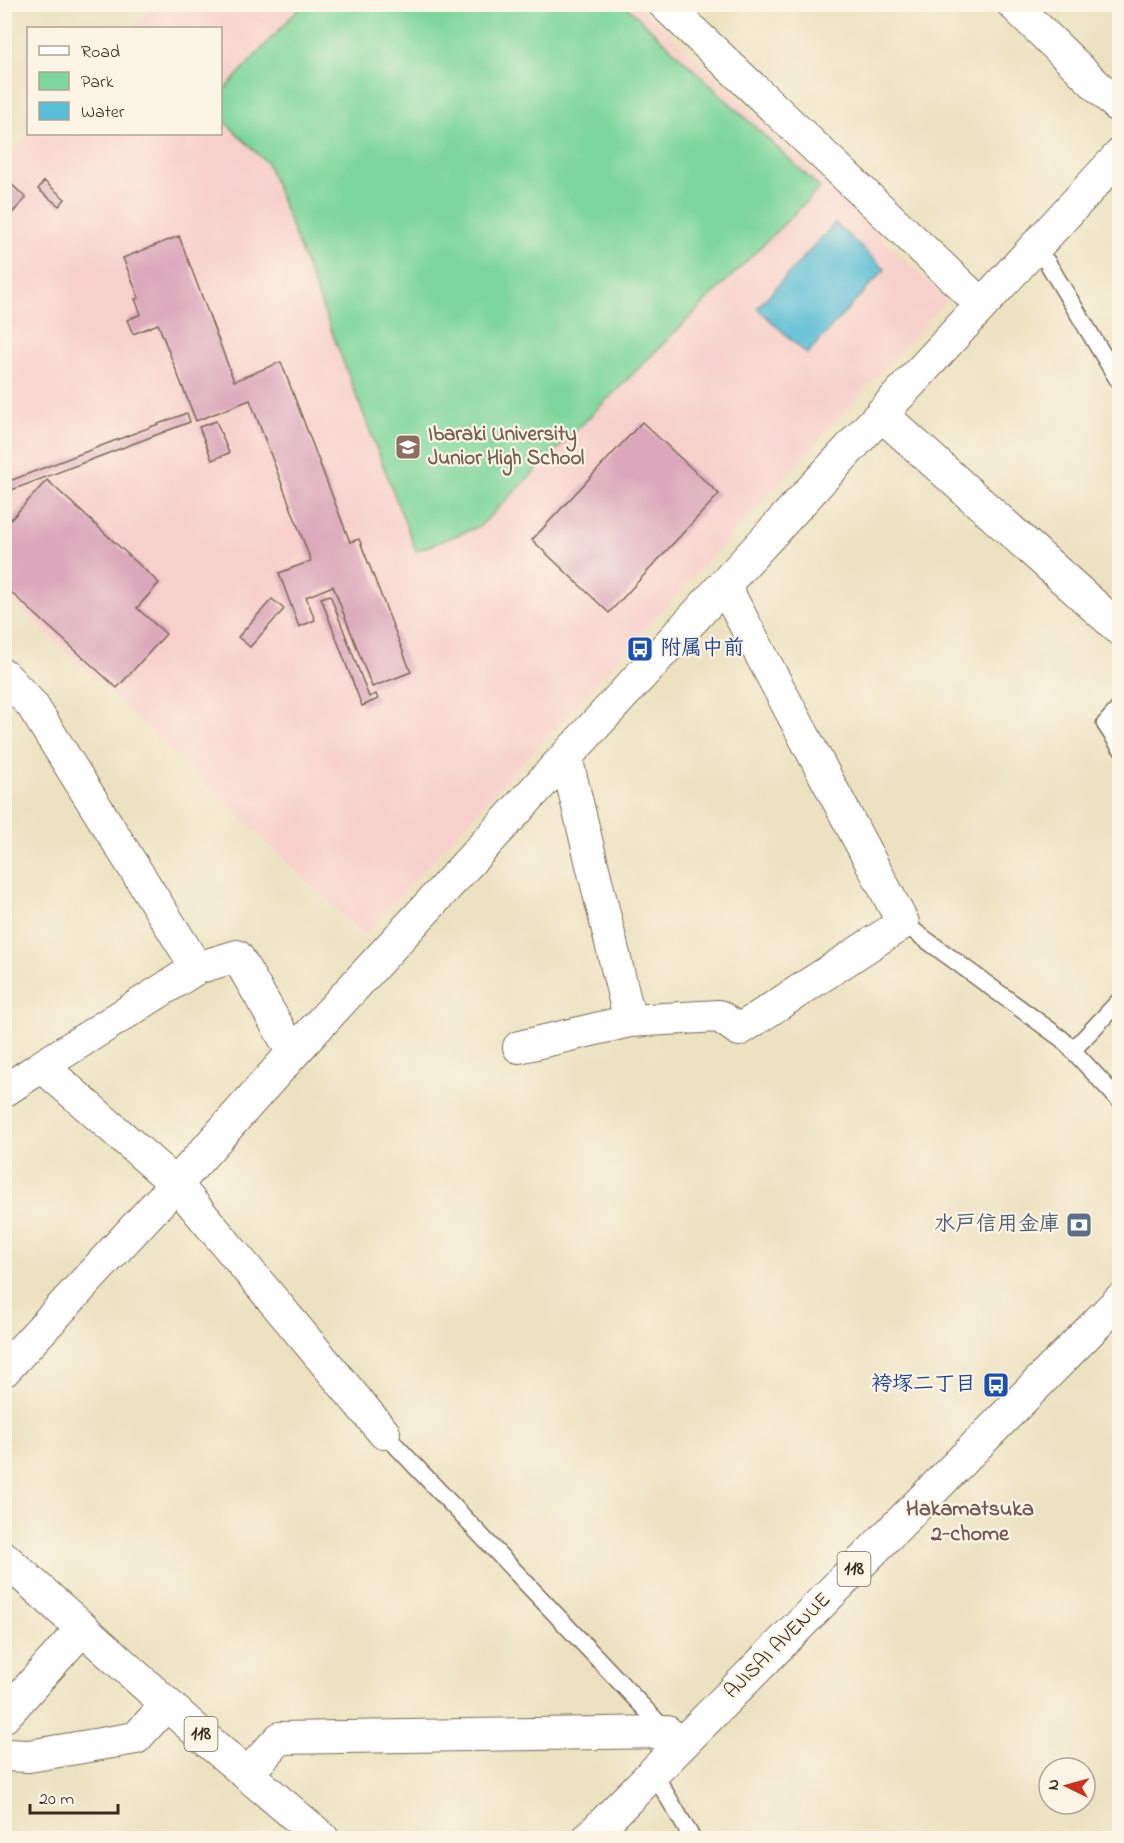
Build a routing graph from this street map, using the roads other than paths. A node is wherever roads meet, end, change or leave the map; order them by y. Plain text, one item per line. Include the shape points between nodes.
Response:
1 (664, 4) edge
2 (1013, 4) edge
3 (1119, 108) edge
4 (1119, 155) edge
5 (1034, 249) junction
6 (982, 305) junction
7 (1119, 383) edge
8 (881, 414) junction
9 (724, 585) junction
10 (1119, 629) edge
11 (4, 675) edge
12 (1119, 707) edge
13 (1119, 747) edge
14 (566, 757) junction
15 (903, 923) junction
16 (197, 968) junction
17 (1119, 1000) edge
18 (630, 1021) junction
19 (519, 1047) dead end
20 (1073, 1050) junction
21 (293, 1053) junction
22 (42, 1066) junction
23 (4, 1091) edge
24 (1119, 1101) edge
25 (176, 1184) junction
26 (1119, 1300) edge
27 (4, 1370) edge
28 (384, 1433) joint
29 (4, 1558) edge
30 (83, 1628) junction
31 (167, 1704) junction
32 (4, 1716) edge
33 (674, 1738) junction
34 (4, 1755) edge
35 (653, 1772) junction
36 (246, 1774) junction
37 (322, 1839) edge
38 (589, 1839) edge
39 (692, 1839) edge

1 - 6 street
2 - 3 street
4 - 5 main road
5 - 6 main road
5 - 7 lane via 1047,262
6 - 8 main road
8 - 9 main road
8 - 10 main road
9 - 14 main road
9 - 15 street
11 - 16 street via 32,705
12 - 13 lane via 1105,724
14 - 18 street
14 - 21 main road
15 - 18 street via 738,1030 719,1016
15 - 20 lane
16 - 21 street via 237,956
16 - 22 street
17 - 20 lane
18 - 19 street
20 - 24 lane
21 - 25 main road
22 - 23 street
22 - 25 street
25 - 27 main road
25 - 28 street
26 - 33 main road, AJISAI AVENUE / 118
28 - 33 lane
29 - 30 main road, 118
30 - 31 main road, 118
30 - 32 main road
31 - 34 street via 136,1738 29,1755
31 - 36 main road, 118
33 - 35 main road, AJISAI AVENUE / 118
33 - 36 street via 280,1738
35 - 38 main road, AJISAI AVENUE / 118
35 - 39 lane
36 - 37 main road, 118

